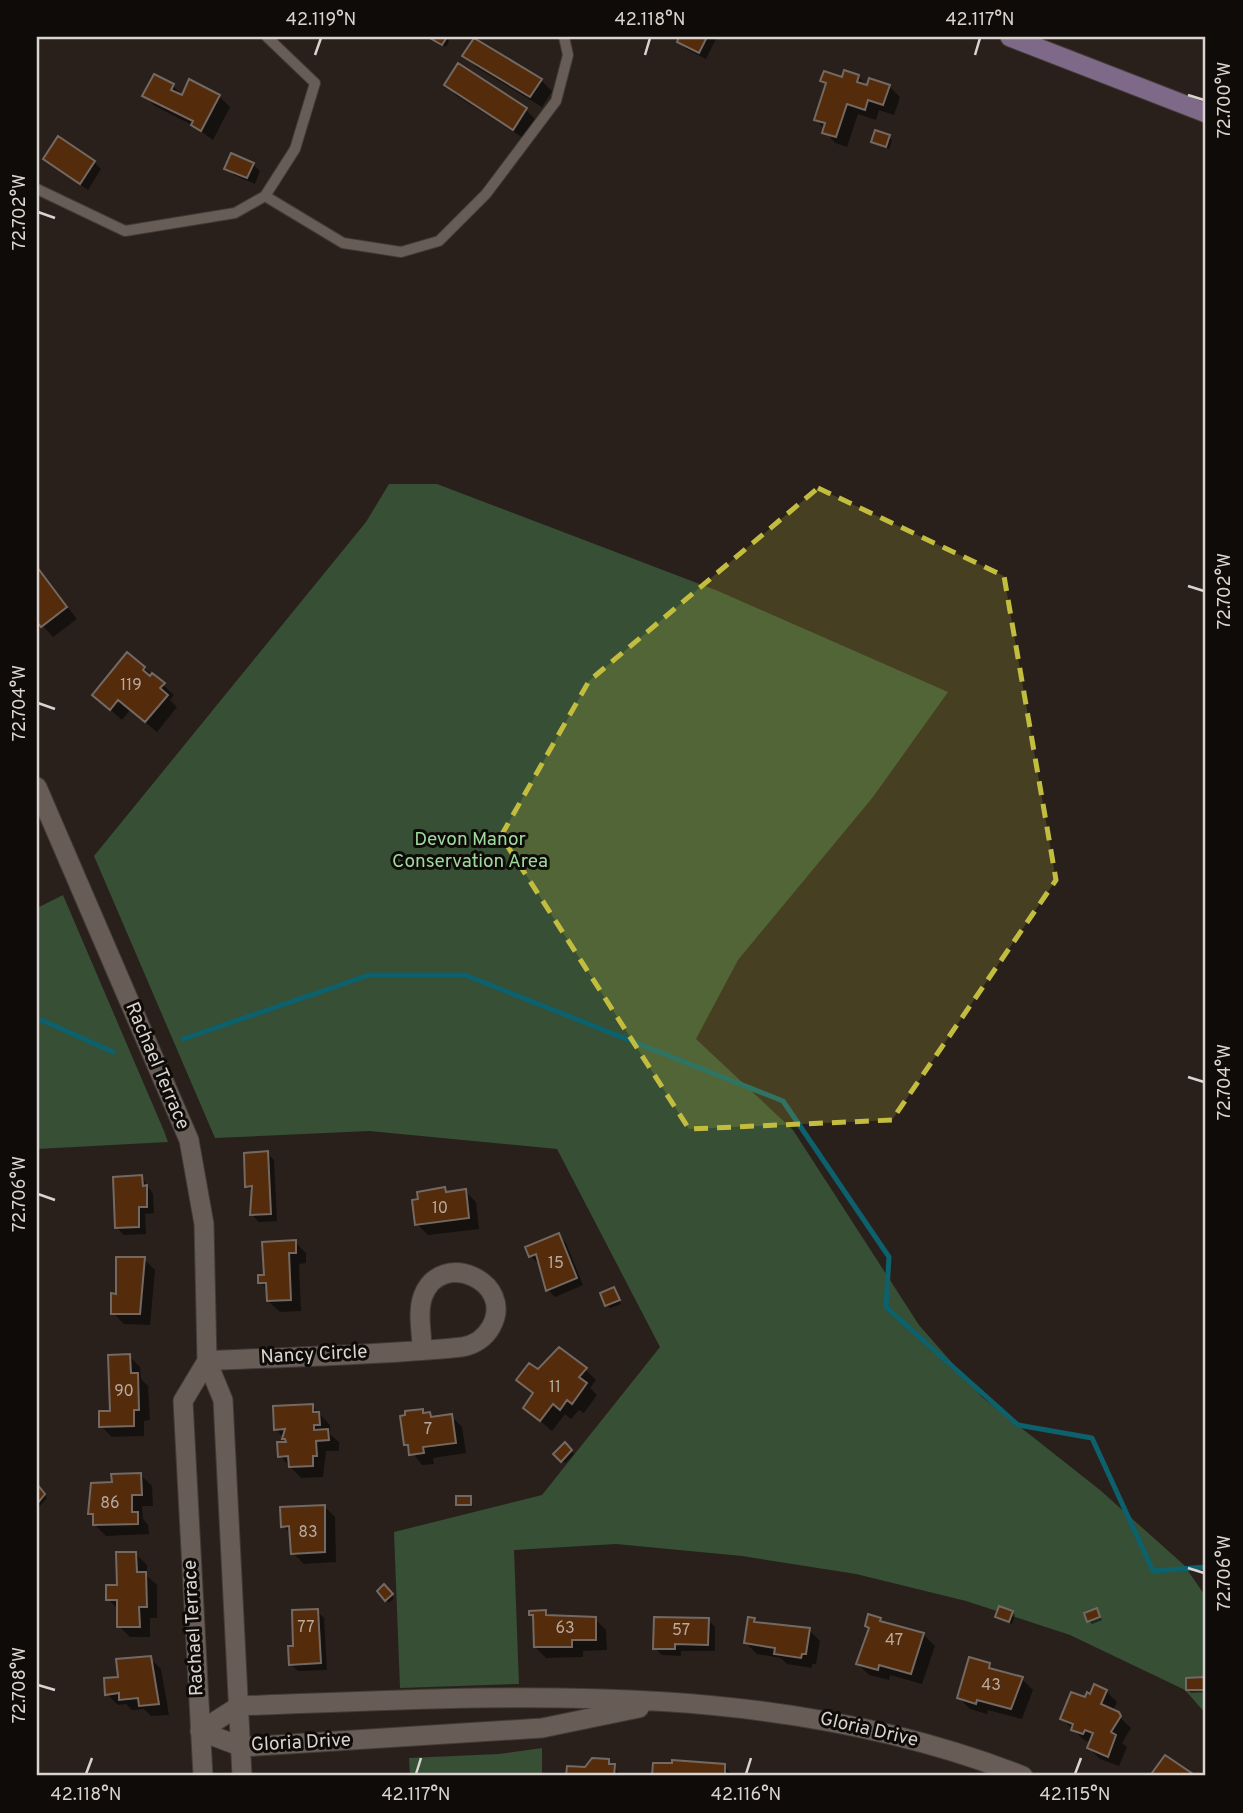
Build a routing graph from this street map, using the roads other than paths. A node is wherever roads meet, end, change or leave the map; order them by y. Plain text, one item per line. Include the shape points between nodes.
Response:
1 (267, 37) edge
2 (564, 37) edge
3 (1010, 37) edge
4 (1206, 113) edge
5 (37, 188) edge
6 (265, 197) junction
7 (37, 787) edge
8 (422, 1349) junction
9 (206, 1361) junction
10 (667, 1702) junction
11 (239, 1706) junction
12 (200, 1731) junction
13 (242, 1747) junction
14 (203, 1776) edge
15 (242, 1776) edge
16 (1023, 1776) edge

1 - 6 lane via 315,83 295,149
2 - 6 lane via 568,55 556,101 486,194 439,241 401,252 343,243
3 - 4 main road
5 - 6 lane via 125,231 235,213
7 - 9 street, Rachael Terrace via 189,1140 204,1224
8 - 8 street, Nancy Circle via 421,1305 432,1282 455,1272 472,1274 484,1282 496,1307 487,1334 469,1346
8 - 9 street, Nancy Circle
9 - 11 street, Rachael Terrace via 223,1400
9 - 12 street, Rachael Terrace via 183,1401
10 - 11 street, Gloria Drive via 532,1695
10 - 13 street, Gloria Drive via 542,1728
10 - 16 street, Gloria Drive via 766,1710 864,1727
11 - 12 street
11 - 13 street, Rachael Terrace
12 - 13 street, Gloria Drive
12 - 14 street, Rachael Terrace
13 - 15 street, Rachael Terrace

